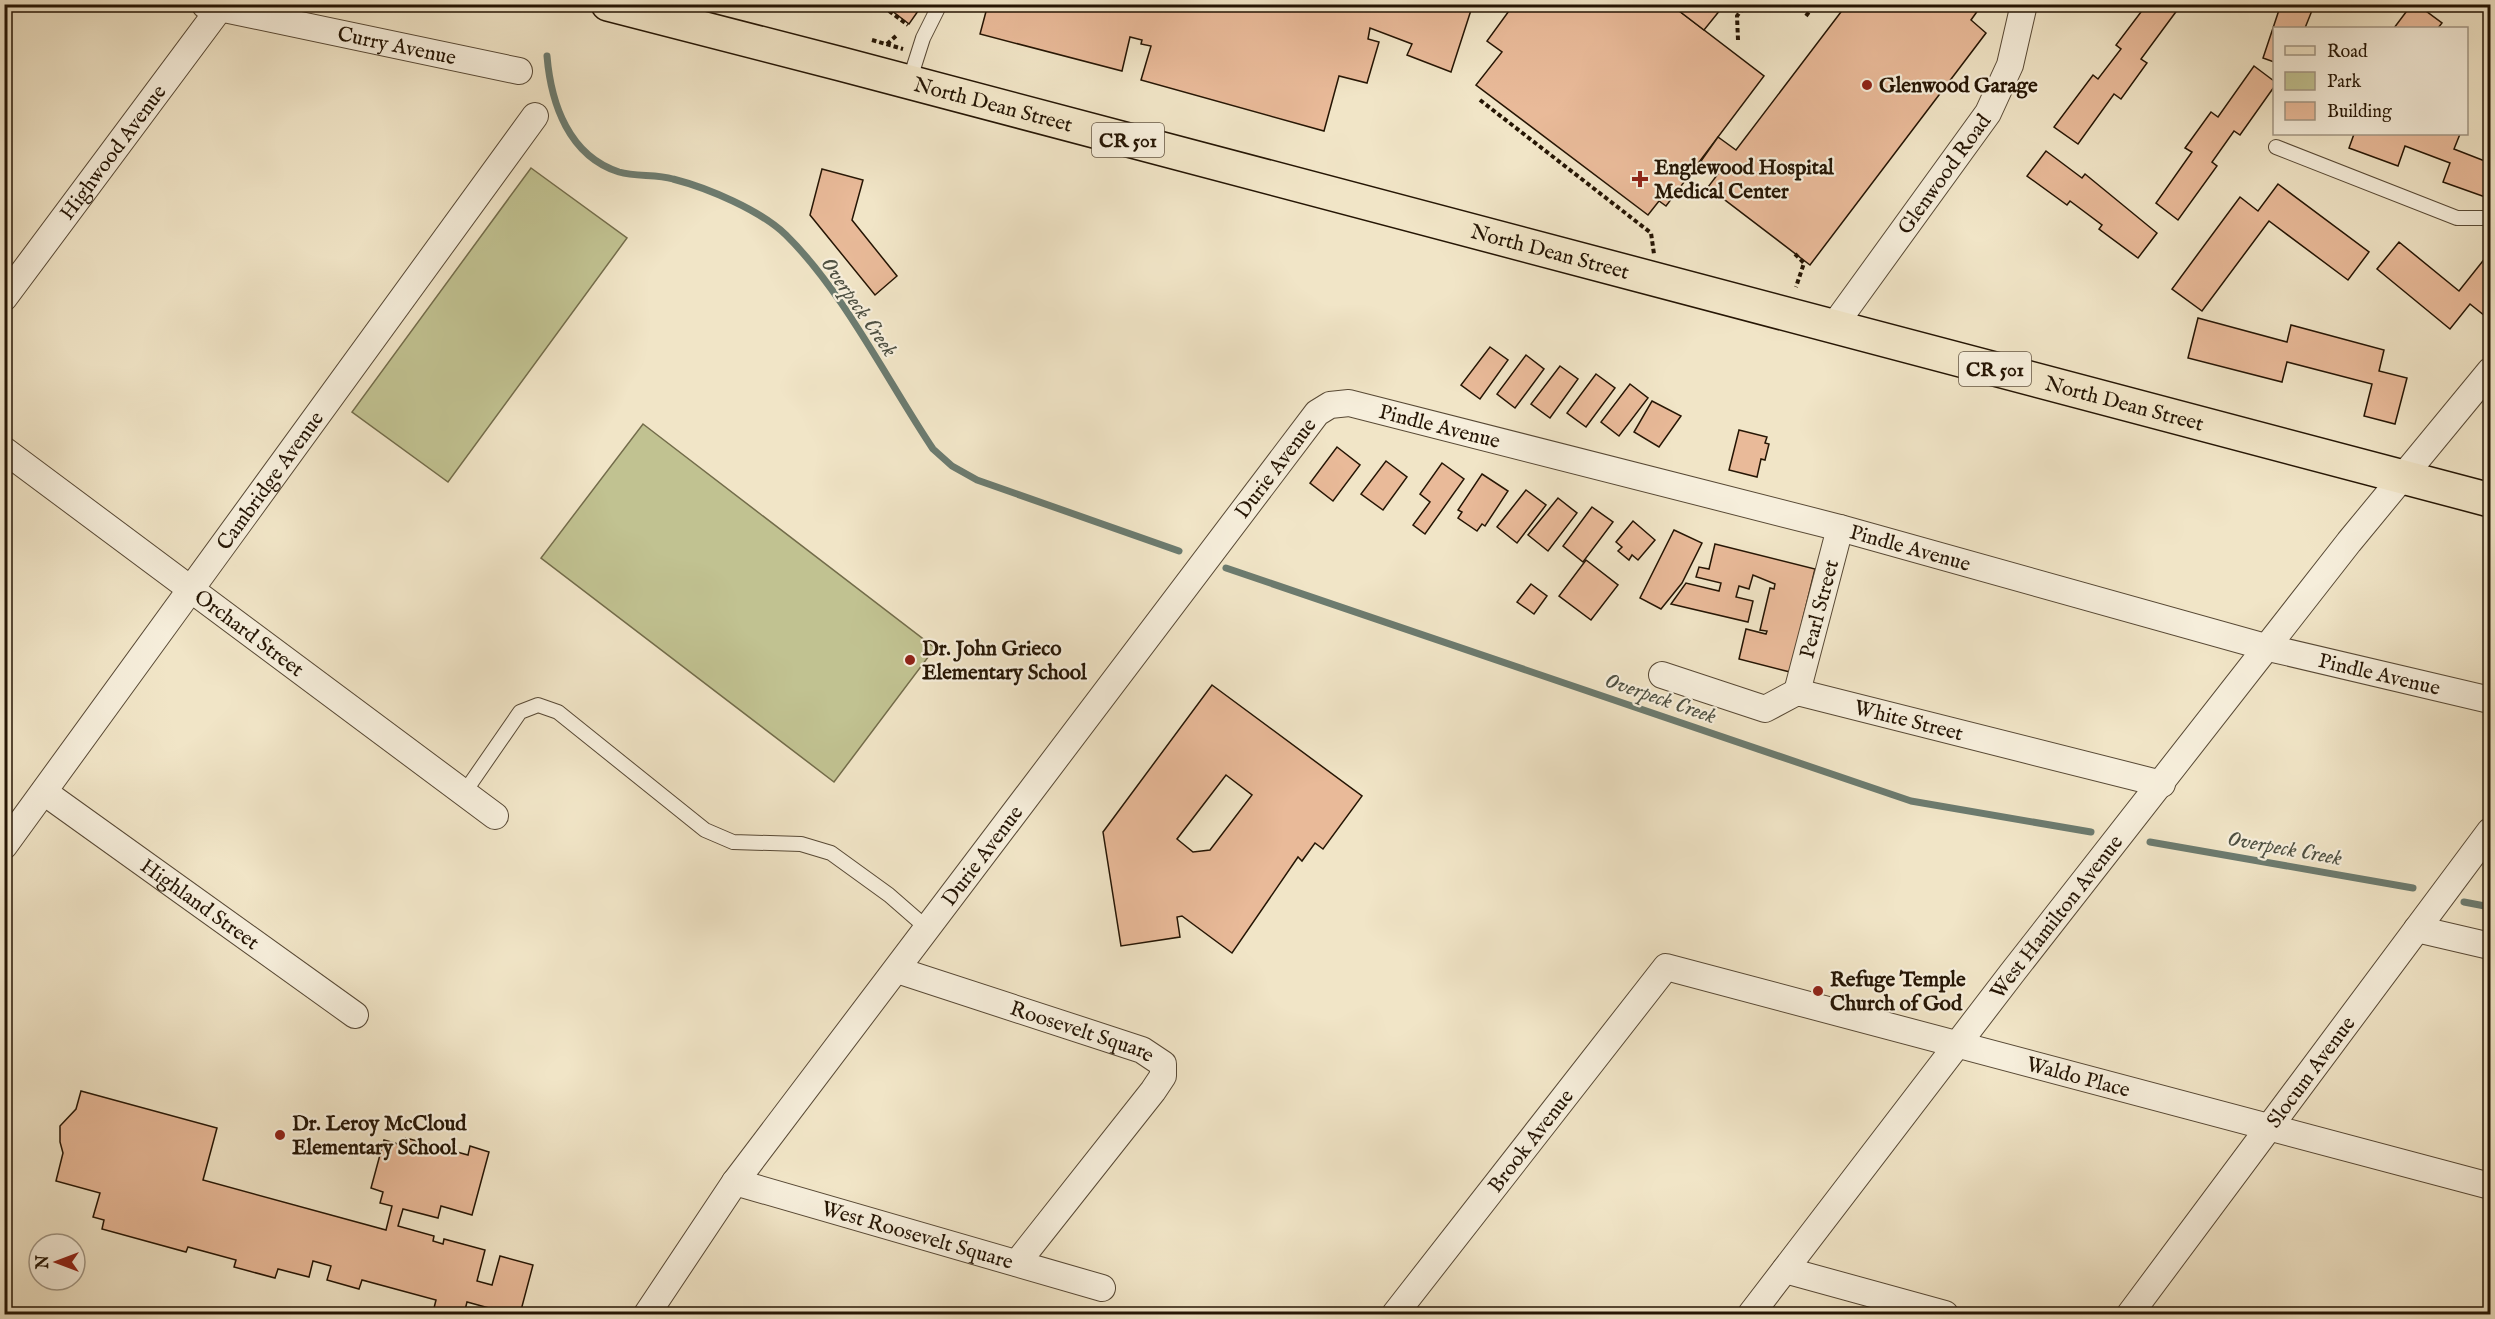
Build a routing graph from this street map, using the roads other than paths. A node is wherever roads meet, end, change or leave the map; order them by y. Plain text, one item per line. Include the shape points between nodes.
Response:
1 (608, 4) edge
2 (940, 4) edge
3 (2024, 4) edge
4 (212, 6) edge
5 (519, 71) dead end
6 (909, 82) junction
7 (535, 116) dead end
8 (2276, 147) dead end
9 (2490, 218) edge
10 (4, 298) edge
11 (1833, 327) junction
12 (2490, 371) edge
13 (1330, 405) joint
14 (4, 450) edge
15 (2401, 478) junction
16 (2490, 500) edge
17 (1840, 528) junction
18 (191, 590) junction
19 (2269, 648) junction
20 (1662, 675) dead end
21 (1797, 692) junction
22 (2490, 700) edge
23 (2162, 784) junction
24 (44, 792) junction
25 (464, 793) junction
26 (495, 816) dead end
27 (2490, 831) edge
28 (4, 846) edge
29 (928, 929) junction
30 (2418, 929) junction
31 (2490, 946) edge
32 (1666, 967) joint
33 (897, 970) junction
34 (355, 1015) dead end
35 (1957, 1044) junction
36 (2270, 1127) junction
37 (735, 1182) junction
38 (2490, 1186) edge
39 (1017, 1263) junction
40 (1785, 1270) junction
41 (1102, 1288) dead end
42 (646, 1314) edge
43 (1395, 1314) edge
44 (1751, 1314) edge
45 (1944, 1314) edge
46 (2130, 1314) edge

1 - 6 main road, North Dean Street / CR 501
2 - 6 lane via 923,38
3 - 11 street, Glenwood Road via 2010,65 1988,113
4 - 5 street, Curry Avenue
4 - 10 street, Highwood Avenue
6 - 11 main road, North Dean Street / CR 501
7 - 18 street, Cambridge Avenue
8 - 9 lane via 2457,218
11 - 15 main road, North Dean Street / CR 501
12 - 15 street, West Hamilton Avenue
13 - 17 street, Pindle Avenue via 1349,404
13 - 29 street, Durie Avenue via 1317,413
14 - 18 street, Orchard Street
15 - 16 main road, North Dean Street / CR 501
15 - 19 street, West Hamilton Avenue
17 - 19 street, Pindle Avenue
17 - 21 street, Pearl Street
18 - 24 street, Cambridge Avenue
18 - 25 street, Orchard Street
19 - 22 street, Pindle Avenue
19 - 23 street, West Hamilton Avenue
20 - 21 street via 1765,709
21 - 23 street, White Street
23 - 35 street, West Hamilton Avenue
24 - 28 street, Cambridge Avenue
24 - 34 street, Highland Street
25 - 26 street, Orchard Street
25 - 29 lane via 520,712 538,705 558,712 705,830 733,842 801,844 831,853 890,895
27 - 30 street, Slocum Avenue
29 - 33 street, Durie Avenue
30 - 31 street
30 - 36 street, Slocum Avenue
32 - 35 street, Waldo Place
32 - 43 street, Brook Avenue
33 - 37 street, Durie Avenue
33 - 39 street, Roosevelt Square via 1142,1050 1163,1064 1163,1076 1153,1091
35 - 36 street, Waldo Place
35 - 40 street, West Hamilton Avenue
36 - 38 street, Waldo Place
36 - 46 street, Slocum Avenue
37 - 39 street, West Roosevelt Square
37 - 42 street, Durie Avenue
39 - 41 street, West Roosevelt Square
40 - 44 street, West Hamilton Avenue
40 - 45 street

